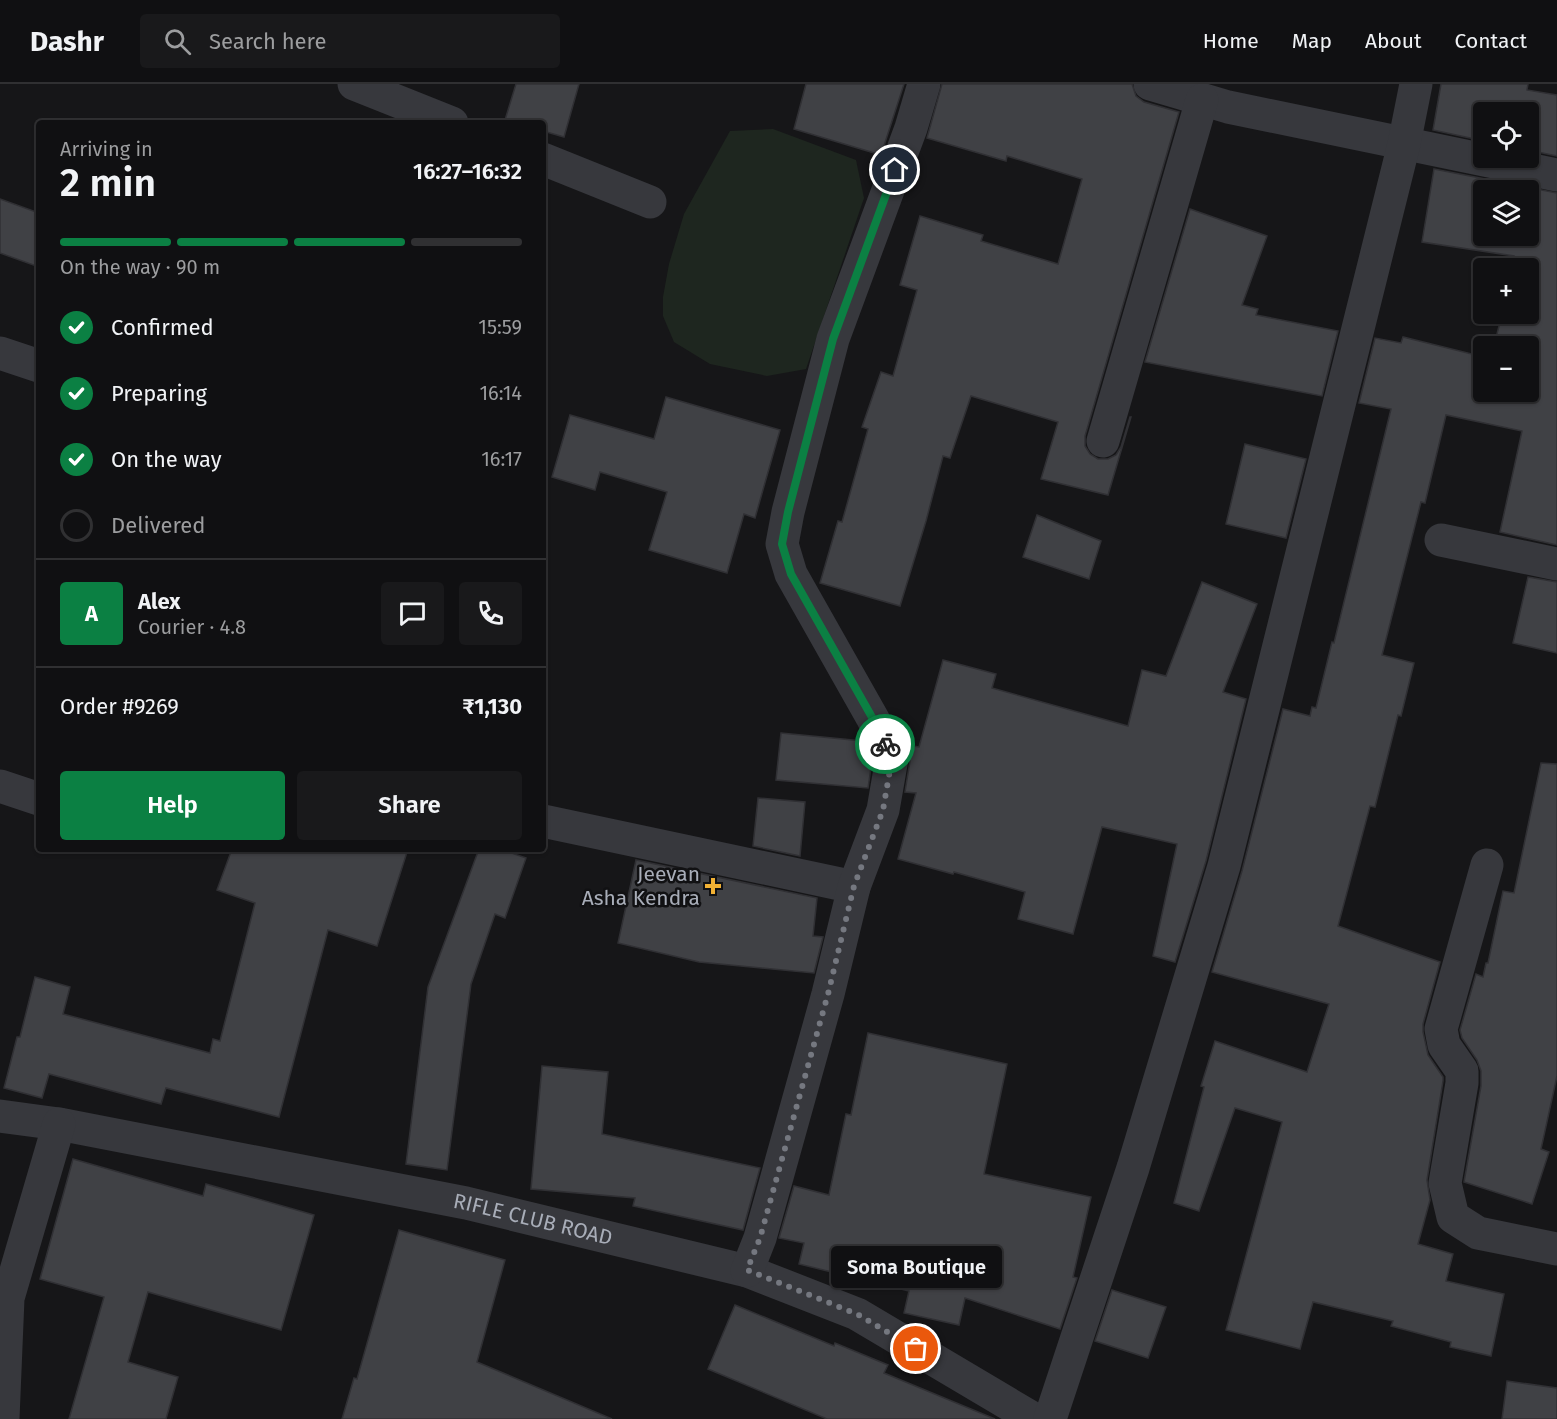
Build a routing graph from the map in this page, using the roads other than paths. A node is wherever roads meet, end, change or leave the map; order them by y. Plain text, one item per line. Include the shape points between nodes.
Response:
1 (354, 84) edge
2 (924, 84) edge
3 (1416, 84) edge
4 (1153, 85) edge
5 (1202, 100) junction
6 (444, 120) edge
7 (1404, 144) junction
8 (546, 160) edge
9 (1557, 175) edge
10 (650, 202) dead end
11 (0, 352) edge
12 (36, 365) edge
13 (1103, 441) dead end
14 (1441, 540) dead end
15 (1557, 564) edge
16 (0, 786) edge
17 (36, 797) edge
18 (546, 821) edge
19 (1486, 865) dead end
20 (854, 886) junction
21 (0, 1116) edge
22 (59, 1124) junction
23 (1557, 1249) edge
24 (747, 1270) junction
25 (3, 1419) edge
26 (1034, 1419) edge
27 (1050, 1419) edge

1 - 6 street
2 - 20 street via 833,339 782,544 791,574 892,758 883,810
3 - 7 street
4 - 5 street
5 - 7 street
5 - 13 street
7 - 9 street
7 - 27 street via 1224,866 1133,1168
8 - 10 street
11 - 12 street
14 - 15 street
16 - 17 street
18 - 20 street
19 - 23 street via 1441,1029 1444,1045 1462,1071 1445,1184 1453,1217 1478,1233
20 - 24 street via 828,994 760,1238
21 - 22 street, RIFLE CLUB ROAD
22 - 24 street, RIFLE CLUB ROAD via 466,1203
22 - 25 street via 8,1298
24 - 26 street, RIFLE CLUB ROAD via 857,1314

